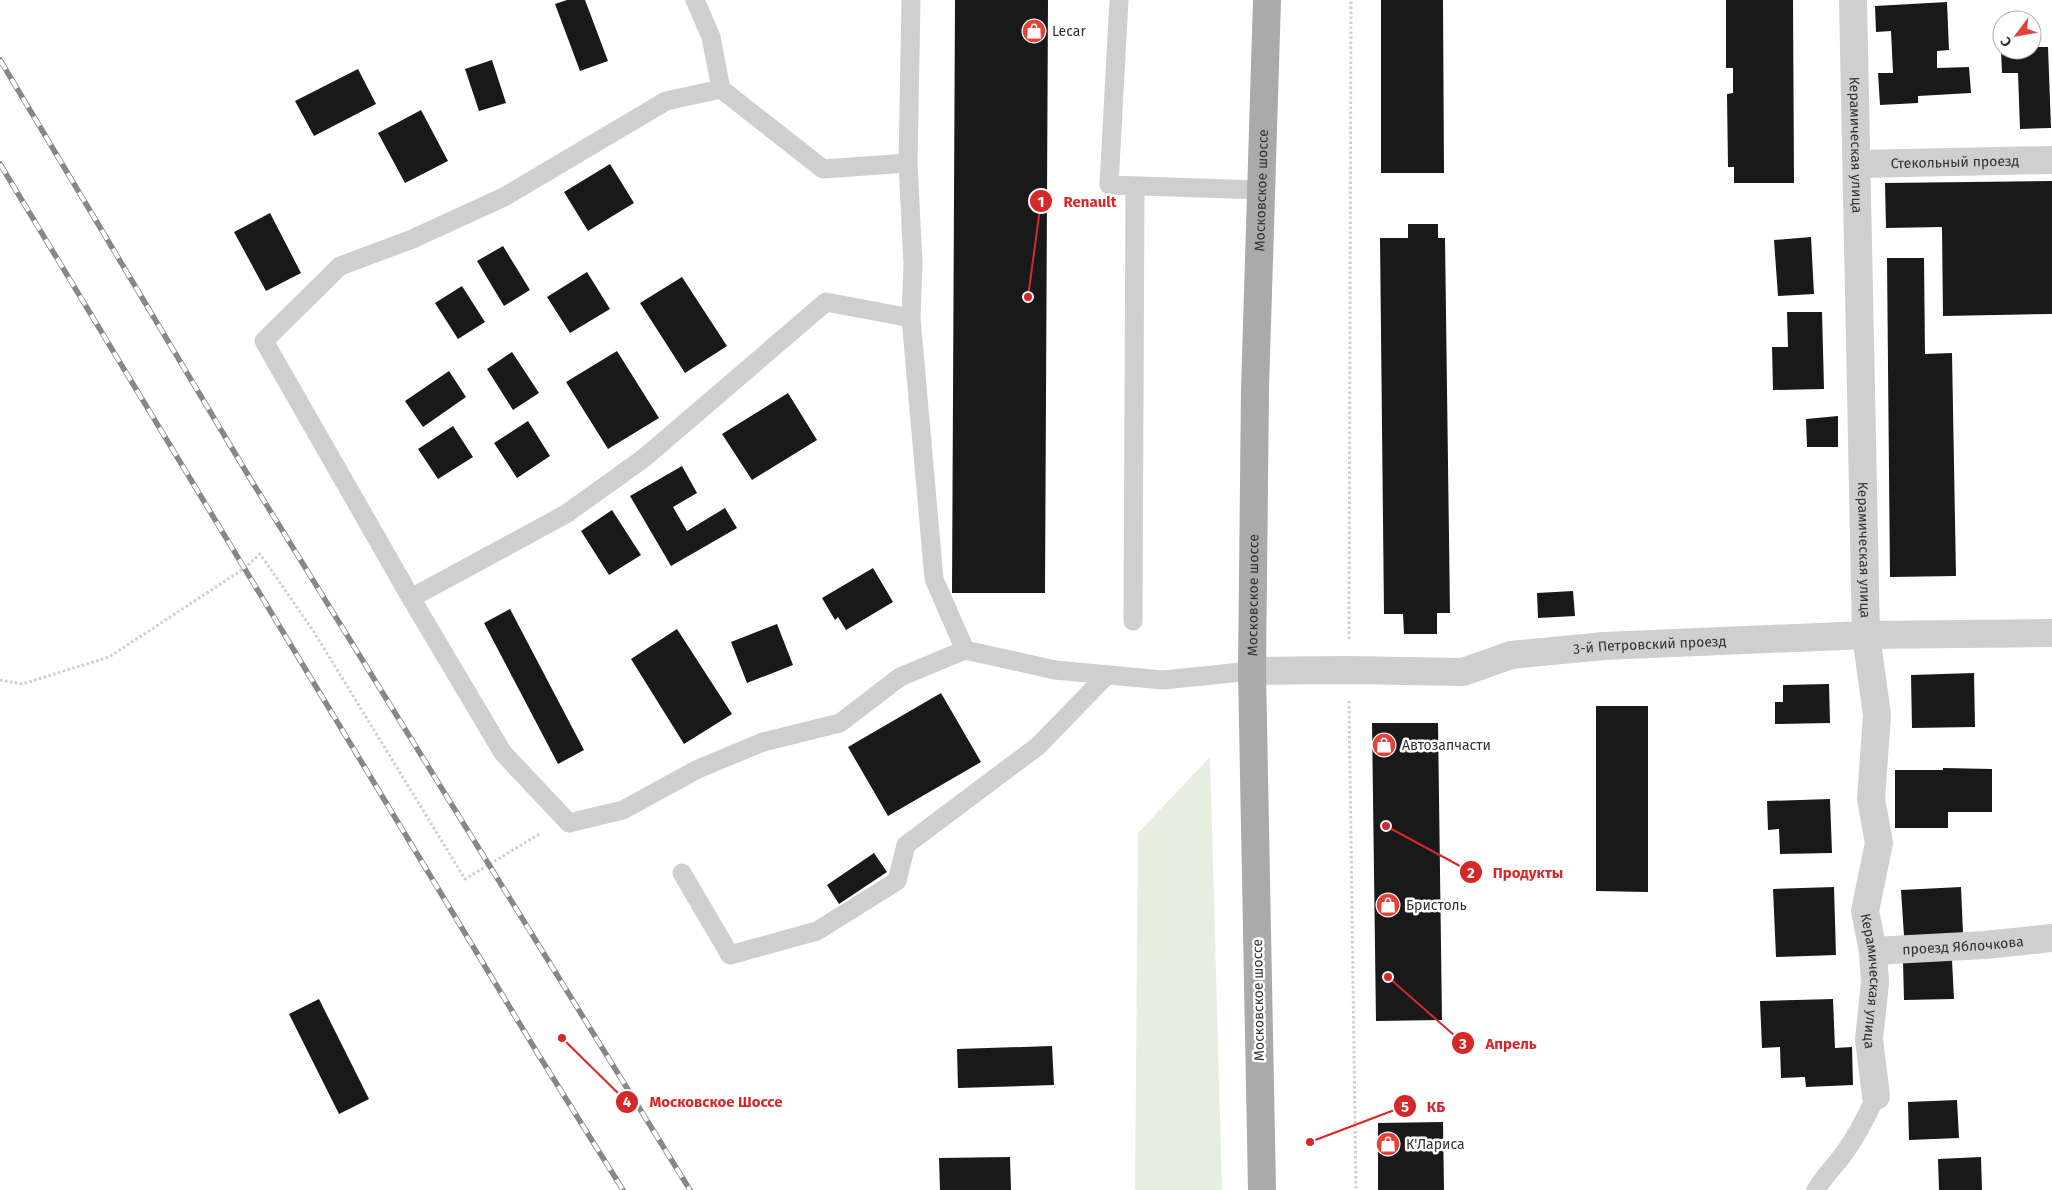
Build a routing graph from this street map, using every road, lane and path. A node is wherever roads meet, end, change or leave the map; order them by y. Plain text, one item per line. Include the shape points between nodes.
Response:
1 (695, 0) edge
2 (911, 0) edge
3 (1119, 0) edge
4 (1267, 0) edge
5 (1351, 0) edge
6 (1853, 0) edge
7 (722, 89) junction
8 (2052, 160) edge
9 (908, 163) junction
10 (1857, 164) junction
11 (1135, 186) junction
12 (1261, 190) junction
13 (911, 318) junction
14 (411, 598) junction
15 (1134, 621) dead end
16 (2052, 633) edge
17 (1866, 635) junction
18 (965, 650) junction
19 (1252, 670) junction
20 (1348, 670) junction
21 (1107, 674) junction
22 (0, 680) edge
23 (569, 823) junction
24 (682, 873) dead end
25 (2052, 938) edge
26 (1873, 952) junction
27 (1876, 1096) joint
28 (1262, 1190) edge
29 (1356, 1190) edge
30 (1816, 1190) edge

1 - 7 lane via 711,37
2 - 9 lane
3 - 11 lane via 1109,185
4 - 12 main road, Московское шоссе
5 - 20 path
6 - 10 street, Керамическая улица
7 - 9 lane via 823,169
7 - 14 lane via 666,100 504,197 410,240 340,266 264,342
8 - 10 street, Стекольный проезд
9 - 13 lane via 913,264
10 - 17 street, Керамическая улица
11 - 12 lane
11 - 15 lane
12 - 19 main road, Московское шоссе via 1254,389
13 - 14 lane via 826,302 644,458 566,514
13 - 18 lane via 934,579
14 - 23 lane via 503,753
16 - 17 street, 3-й Петровский проезд
17 - 20 street, 3-й Петровский проезд via 1604,646 1511,655 1463,672
17 - 26 street, Керамическая улица via 1876,715 1871,799 1879,843 1865,911
18 - 21 lane via 1055,670
18 - 23 lane via 900,677 840,723 763,742 698,769 623,810
19 - 20 street, 3-й Петровский проезд
19 - 21 lane via 1163,680
19 - 28 main road, Московское шоссе
20 - 29 path
21 - 24 lane via 1038,746 906,846 897,881 817,931 730,955
22 - 23 path via 22,684 109,657 245,568 260,554 314,632 465,879 538,835
25 - 26 street, проезд Яблочкова
26 - 27 street, Керамическая улица via 1875,983 1870,1038
27 - 30 lane via 1866,1120

